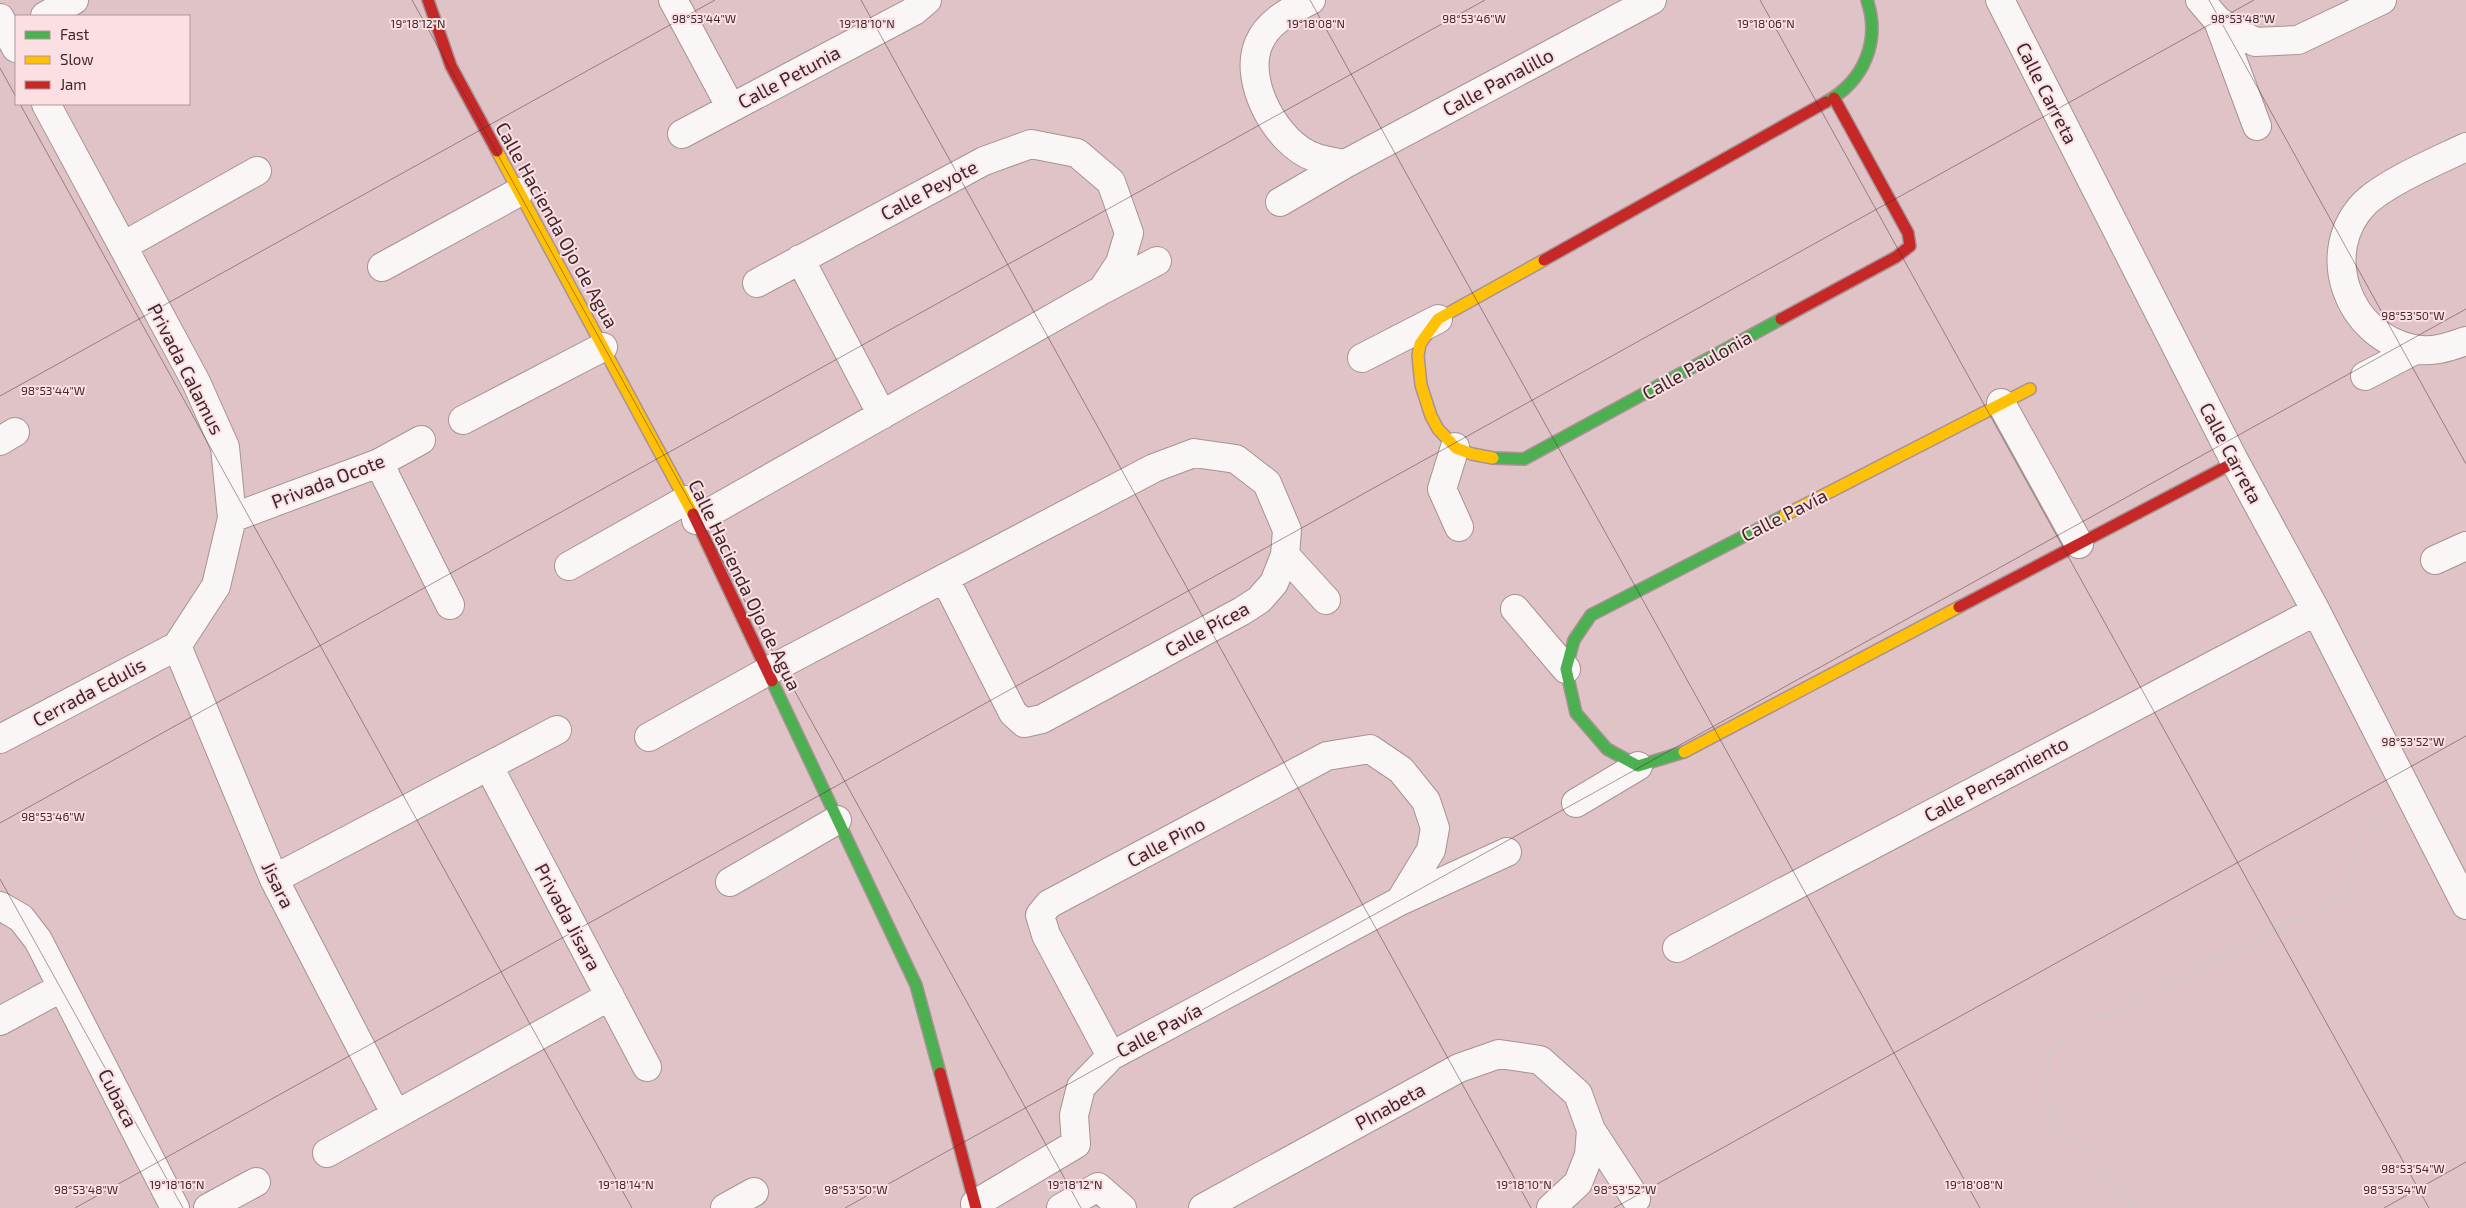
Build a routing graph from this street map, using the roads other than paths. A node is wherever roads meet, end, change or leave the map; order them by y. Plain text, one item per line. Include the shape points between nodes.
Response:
1 (74, 0) edge
2 (428, 0) edge
3 (673, 0) edge
4 (927, 0) edge
5 (1311, 0) edge
6 (1652, 0) edge
7 (2000, 0) edge
8 (2200, 0) edge
9 (2382, 0) edge
10 (1874, 2) edge
11 (47, 15) edge
12 (2218, 21) junction
13 (1834, 98) junction
14 (47, 105) edge
15 (731, 108) junction
16 (2257, 126) dead end
17 (682, 134) dead end
18 (2466, 146) edge
19 (1344, 164) junction
20 (257, 171) dead end
21 (519, 192) junction
22 (1280, 202) dead end
23 (123, 246) junction
24 (800, 259) junction
25 (1157, 261) dead end
26 (382, 267) dead end
27 (757, 283) dead end
28 (1102, 290) junction
29 (1438, 319) junction
30 (2466, 341) edge
31 (604, 347) junction
32 (2415, 350) junction
33 (1362, 358) dead end
34 (2365, 376) dead end
35 (2030, 388) dead end
36 (2001, 403) junction
37 (882, 415) junction
38 (463, 420) dead end
39 (421, 440) dead end
40 (1455, 447) junction
41 (379, 462) junction
42 (2234, 462) junction
43 (691, 510) junction
44 (232, 518) junction
45 (1459, 527) dead end
46 (2079, 544) junction
47 (2466, 546) edge
48 (1285, 555) junction
49 (2435, 560) dead end
50 (569, 566) dead end
51 (945, 579) junction
52 (1326, 600) dead end
53 (450, 605) dead end
54 (1515, 609) dead end
55 (2316, 611) junction
56 (177, 646) junction
57 (1566, 669) junction
58 (766, 672) junction
59 (557, 730) dead end
60 (649, 737) dead end
61 (0, 739) edge
62 (1638, 766) junction
63 (489, 767) junction
64 (1576, 803) dead end
65 (838, 820) junction
66 (1507, 852) dead end
67 (274, 879) junction
68 (730, 882) dead end
69 (1400, 901) junction
70 (2466, 905) edge
71 (0, 906) edge
72 (1677, 948) dead end
73 (61, 988) junction
74 (610, 996) junction
75 (0, 1021) edge
76 (1111, 1056) junction
77 (647, 1067) dead end
78 (396, 1115) junction
79 (1591, 1130) junction
80 (327, 1153) dead end
81 (256, 1182) dead end
82 (754, 1192) dead end
83 (1636, 1198) dead end
84 (975, 1206) edge
85 (175, 1208) edge
86 (208, 1208) edge
87 (725, 1208) edge
88 (1061, 1208) edge
89 (1122, 1208) edge
90 (1204, 1208) edge
91 (1551, 1208) edge

1 - 11 street
2 - 21 street, Calle Hacienda Ojo de Agua via 451,66
3 - 15 street, Calle Petunia
4 - 15 street, Calle Petunia
5 - 19 street via 1280,17 1259,43 1256,87 1266,111 1297,146 1313,157
6 - 19 street, Calle Panalillo
7 - 42 street, Calle Carreta
8 - 12 street
9 - 12 street via 2298,40 2255,42
10 - 13 street, Calle Paulonia via 1872,39 1862,72
12 - 16 street
13 - 29 street, Calle Paulonia
13 - 40 street, Calle Paulonia via 1908,233 1910,246 1896,257 1524,459 1500,460
14 - 23 street, Privada Calamus
15 - 17 street
18 - 32 street via 2366,202 2350,224 2342,250 2342,278 2350,303 2367,326 2388,341
19 - 22 street, Calle Panalillo
20 - 23 street
21 - 26 street
21 - 31 street, Calle Hacienda Ojo de Agua
23 - 44 street, Privada Calamus via 196,382 225,447
24 - 27 street, Calle Peyote
24 - 28 street, Calle Peyote via 984,161 1031,144 1077,153 1111,182 1129,233 1120,263
24 - 37 street
25 - 28 street, Calle Peyote
28 - 37 street, Calle Peyote
29 - 33 street, Calle Paulonia
29 - 40 street, Calle Paulonia via 1420,343 1419,371 1434,423
30 - 32 street via 2442,349
31 - 38 street
31 - 43 street, Calle Hacienda Ojo de Agua
32 - 34 street
35 - 36 street, Calle Pavía
36 - 46 street
36 - 57 street, Calle Pavía via 1590,615 1574,640
37 - 43 street, Calle Peyote
39 - 41 street, Privada Ocote
40 - 45 street via 1442,489
41 - 44 street, Privada Ocote
41 - 53 street
42 - 46 street
42 - 55 street, Calle Carreta
43 - 50 street, Calle Peyote
43 - 58 street, Calle Hacienda Ojo de Agua
44 - 56 street, Privada Calamus via 216,586
46 - 62 street via 1677,755
47 - 49 street
48 - 51 street, Calle Pícea via 1287,530 1268,483 1236,459 1194,453 1154,468
48 - 51 street, Calle Pícea via 1274,583 1259,600 1242,611 1042,719 1024,723 1013,713
48 - 52 street
51 - 58 street, Calle Pícea
54 - 57 street
55 - 70 street, Calle Carreta
55 - 72 street, Calle Pensamiento
56 - 61 street, Cerrada Edulis
56 - 67 street, Jisara
57 - 62 street, Calle Pavía via 1576,713 1608,749
58 - 60 street, Calle Pícea
58 - 65 street, Calle Hacienda Ojo de Agua
59 - 63 street
62 - 64 street
63 - 67 street
63 - 74 street, Privada Jisara
65 - 68 street
65 - 84 street, Calle Hacienda Ojo de Agua via 916,985
66 - 69 street, Calle Pavía
67 - 78 street, Jisara
69 - 76 street, Calle Pavía
69 - 76 street, Calle Pino via 1431,850 1435,828 1426,801 1401,770 1370,749 1328,756 1049,904 1040,915 1046,935
71 - 73 street, Cubaca via 21,918 38,940
73 - 75 street
73 - 85 street, Cubaca
74 - 77 street, Privada Jisara
74 - 78 street
76 - 84 street, Calle Pavía via 1081,1087 1074,1115 1076,1144
78 - 80 street
79 - 83 street
79 - 90 street, PInabeta via 1578,1094 1540,1060 1499,1054 1459,1068
79 - 91 street via 1589,1155 1578,1183
81 - 86 street
82 - 87 street
88 - 89 street via 1098,1188

